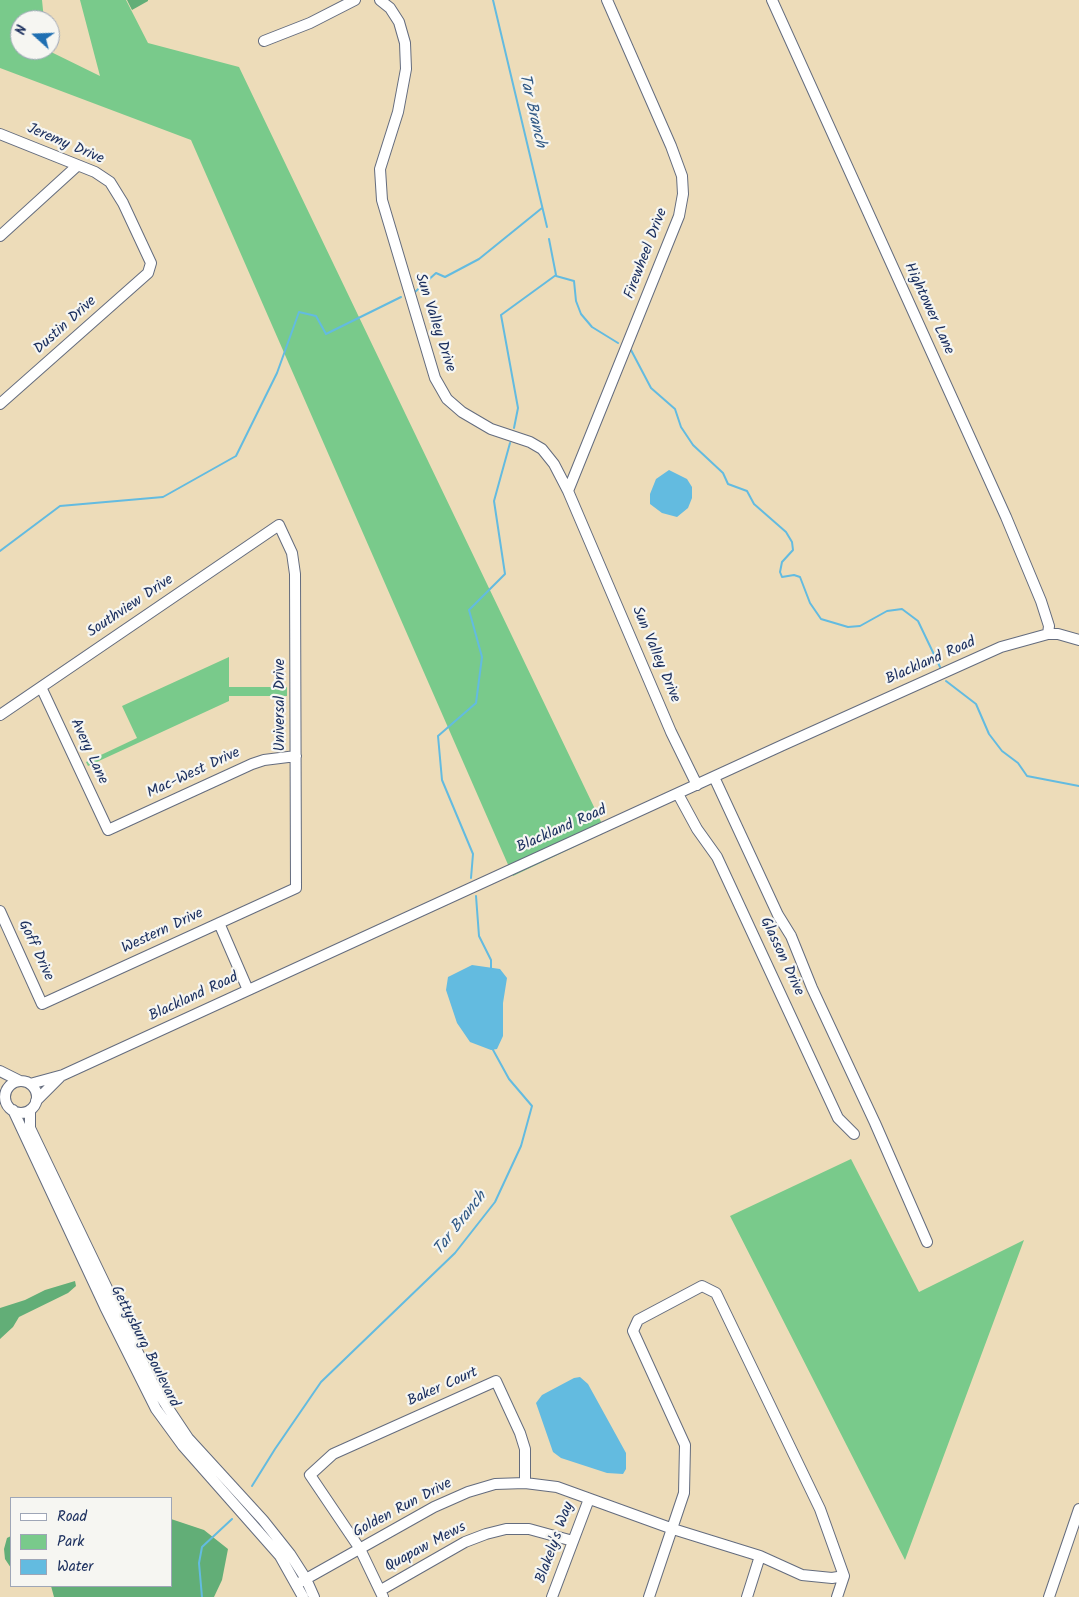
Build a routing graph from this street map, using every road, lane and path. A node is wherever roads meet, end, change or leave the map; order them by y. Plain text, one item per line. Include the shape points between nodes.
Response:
1 (355, 0) edge
2 (380, 0) edge
3 (607, 0) edge
4 (772, 0) edge
5 (264, 42) dead end
6 (0, 134) edge
7 (77, 166) junction
8 (0, 236) edge
9 (149, 269) joint
10 (0, 404) edge
11 (568, 491) junction
12 (279, 525) joint
13 (1048, 634) junction
14 (1079, 640) edge
15 (40, 687) junction
16 (0, 715) edge
17 (296, 756) junction
18 (714, 777) junction
19 (697, 785) junction
20 (678, 794) junction
21 (108, 830) joint
22 (296, 888) joint
23 (0, 911) edge
24 (219, 923) junction
25 (248, 990) junction
26 (42, 1004) joint
27 (0, 1072) edge
28 (63, 1075) junction
29 (25, 1083) junction
30 (8, 1090) junction
31 (33, 1106) junction
32 (13, 1110) junction
33 (854, 1134) dead end
34 (927, 1242) dead end
35 (115, 1315) junction
36 (525, 1482) junction
37 (589, 1499) junction
38 (1079, 1509) edge
39 (673, 1529) junction
40 (573, 1541) junction
41 (360, 1549) junction
42 (760, 1556) junction
43 (844, 1576) junction
44 (301, 1581) junction
45 (382, 1593) edge
46 (303, 1597) edge
47 (314, 1597) edge
48 (552, 1597) edge
49 (649, 1597) edge
50 (746, 1597) edge
51 (838, 1597) edge
52 (1049, 1597) edge

1 - 5 street
2 - 11 street, Sun Valley Drive via 399,22 405,43 406,69 380,169 382,200 435,378 447,399 475,420 542,449
3 - 11 street, Firewheel Drive via 674,153 682,176 683,194 679,216
4 - 13 street, Hightower Lane via 1006,516 1049,626
6 - 7 street, Jeremy Drive
7 - 8 street
7 - 9 street, Jeremy Drive via 110,182 148,257
9 - 10 street, Dustin Drive
11 - 19 street, Sun Valley Drive via 671,732
12 - 15 street, Southview Drive
12 - 17 street, Universal Drive via 292,553 295,574
13 - 14 street, Blackland Road
13 - 18 street, Blackland Road via 1001,648
15 - 16 street, Southview Drive
15 - 21 street, Avery Lane
17 - 21 street, Mac-West Drive via 252,764
17 - 22 street, Universal Drive
18 - 19 street, Blackland Road
18 - 34 street via 778,915 791,936
19 - 20 street, Blackland Road
20 - 25 street, Blackland Road
20 - 33 street, Glasson Drive via 717,856 838,1118
22 - 24 street, Western Drive
23 - 26 street, Goff Drive
24 - 25 street
24 - 26 street, Western Drive
25 - 28 street, Blackland Road
27 - 29 street
27 - 30 street
28 - 29 street, Blackland Road
28 - 31 street, Blackland Road
29 - 30 street via 12,1084
29 - 31 street via 37,1094
30 - 32 street via 6,1102
31 - 32 street via 23,1113
31 - 35 street, Gettysburg Boulevard via 30,1128
32 - 35 street, Gettysburg Boulevard
35 - 44 street, Gettysburg Boulevard via 140,1366 206,1464 263,1520
36 - 37 street, Golden Run Drive via 557,1487
36 - 41 street, Golden Run Drive via 495,1484 468,1492 434,1507
36 - 41 street, Baker Court via 525,1448 496,1381 350,1445 333,1454 310,1475
37 - 39 street, Golden Run Drive
37 - 40 street, Blakely's Way
38 - 52 street
39 - 42 street, Golden Run Drive
39 - 43 street via 684,1493 685,1445 633,1331 638,1320 702,1286 716,1293 820,1509
39 - 49 street
40 - 45 street, Quapaw Mews via 529,1529 506,1529 486,1534 465,1542
40 - 48 street, Blakely's Way
41 - 44 street, Golden Run Drive
41 - 45 street
42 - 43 street, Golden Run Drive via 802,1575
42 - 50 street
43 - 51 street
44 - 46 street, Gettysburg Boulevard
44 - 47 street, Gettysburg Boulevard

